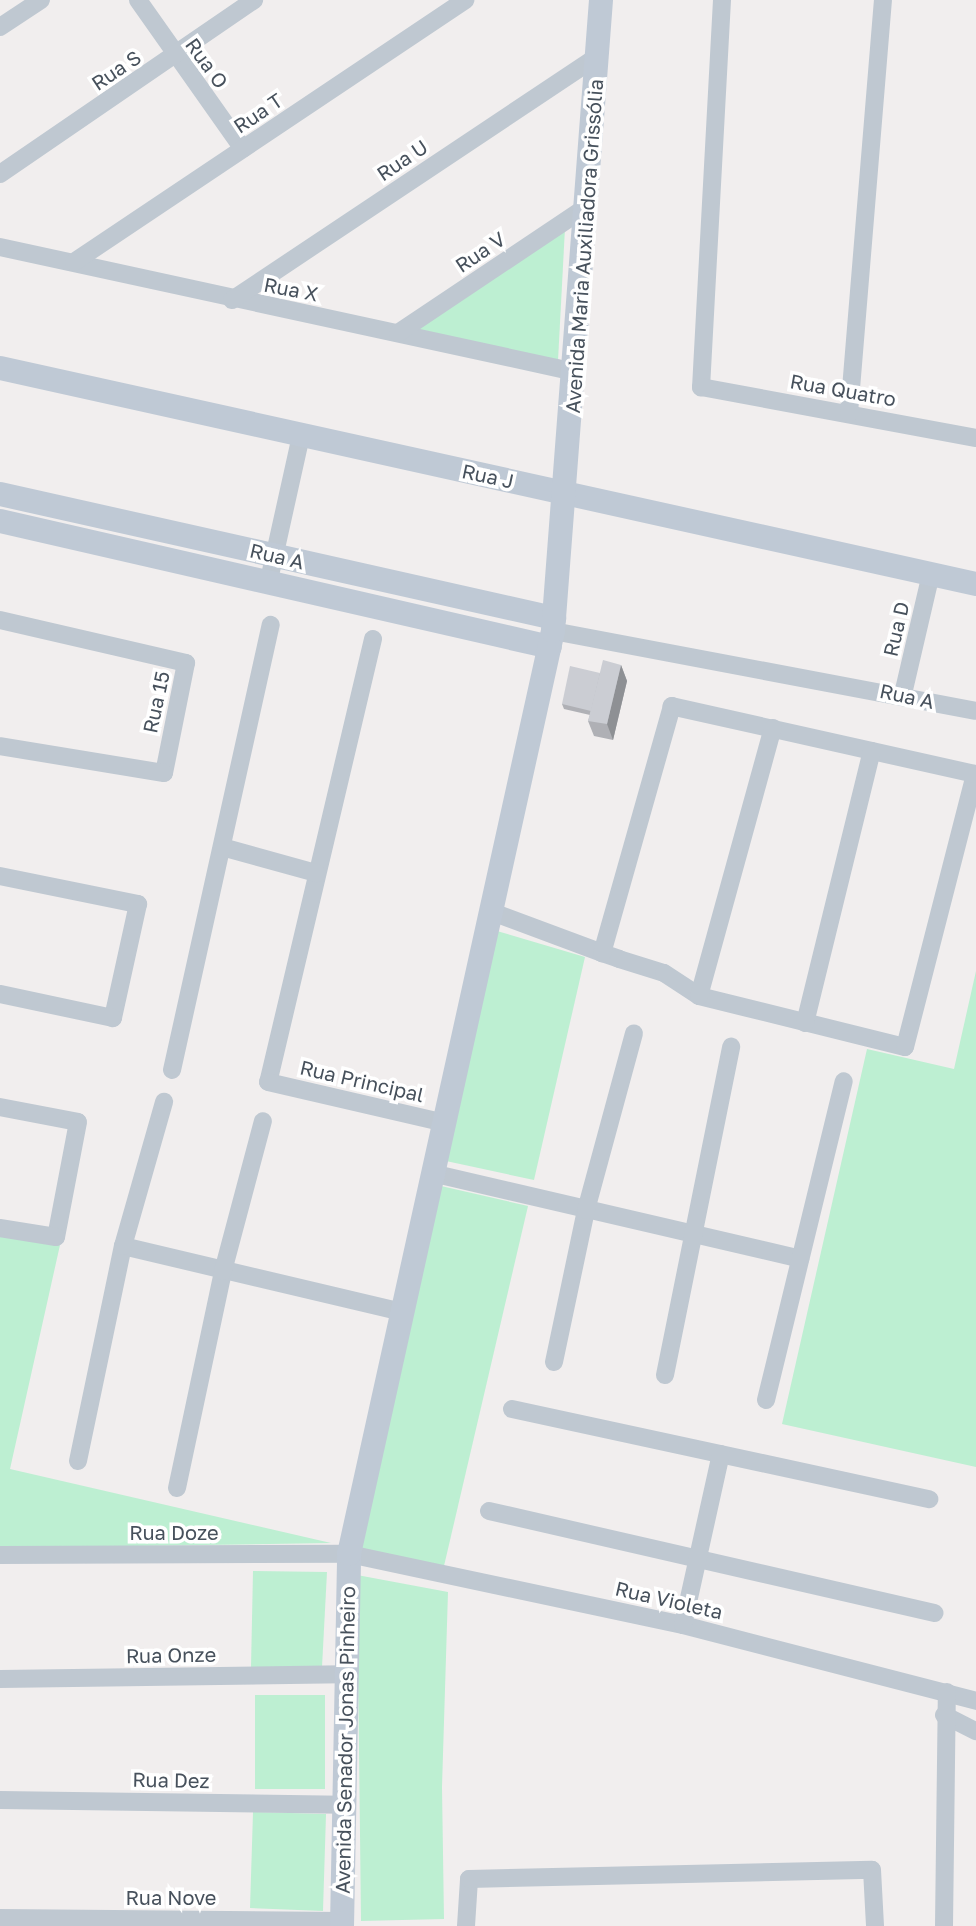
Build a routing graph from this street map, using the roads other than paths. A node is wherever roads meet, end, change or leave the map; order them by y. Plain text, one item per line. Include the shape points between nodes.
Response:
1 (41, 0) edge
2 (138, 0) edge
3 (254, 0) edge
4 (466, 0) edge
5 (601, 0) edge
6 (722, 0) edge
7 (883, 0) edge
8 (0, 27) edge
9 (175, 57) junction
10 (597, 57) junction
11 (243, 149) junction
12 (0, 174) edge
13 (586, 207) junction
14 (0, 247) edge
15 (74, 262) junction
16 (232, 300) junction
17 (398, 333) junction
18 (0, 368) edge
19 (575, 372) junction
20 (849, 413) junction
21 (301, 436) junction
22 (976, 438) edge
23 (567, 492) junction
24 (0, 494) edge
25 (0, 521) edge
26 (131, 523) junction
27 (127, 549) junction
28 (275, 556) junction
29 (931, 574) junction
30 (269, 580) junction
31 (976, 584) edge
32 (0, 620) edge
33 (271, 625) dead end
34 (552, 632) junction
35 (373, 639) dead end
36 (903, 694) junction
37 (976, 711) edge
38 (773, 728) junction
39 (0, 746) edge
40 (872, 751) junction
41 (222, 847) junction
42 (316, 873) junction
43 (0, 876) edge
44 (492, 912) junction
45 (602, 953) junction
46 (0, 994) edge
47 (699, 996) junction
48 (805, 1023) junction
49 (634, 1033) dead end
50 (731, 1047) dead end
51 (172, 1070) dead end
52 (844, 1081) dead end
53 (164, 1102) dead end
54 (0, 1107) edge
55 (263, 1121) dead end
56 (446, 1123) junction
57 (436, 1174) junction
58 (586, 1210) junction
59 (0, 1228) edge
60 (693, 1236) junction
61 (123, 1246) junction
62 (800, 1259) junction
63 (223, 1271) junction
64 (403, 1312) junction
65 (554, 1362) dead end
66 (665, 1375) dead end
67 (766, 1400) dead end
68 (512, 1409) dead end
69 (721, 1454) junction
70 (78, 1461) dead end
71 (177, 1488) dead end
72 (929, 1499) dead end
73 (489, 1511) dead end
74 (349, 1554) junction
75 (0, 1555) edge
76 (699, 1561) junction
77 (934, 1613) dead end
78 (683, 1625) junction
79 (343, 1674) junction
80 (0, 1679) edge
81 (947, 1692) junction
82 (976, 1701) edge
83 (944, 1715) junction
84 (976, 1731) edge
85 (0, 1800) edge
86 (342, 1805) junction
87 (0, 1918) edge
88 (342, 1923) edge
89 (466, 1926) edge
90 (875, 1926) edge
91 (944, 1926) edge

1 - 8 street
2 - 9 street, Rua O
3 - 9 street, Rua S
4 - 11 street, Rua T
5 - 10 street, Avenida Maria Auxiliadora Grissólia
6 - 20 street, Rua Quatro via 701,387
7 - 20 street
9 - 11 street, Rua O
9 - 12 street, Rua S
10 - 13 street, Avenida Maria Auxiliadora Grissólia
10 - 16 street, Rua U
11 - 15 street, Rua T
13 - 17 street, Rua V
13 - 19 street, Avenida Maria Auxiliadora Grissólia
14 - 15 street, Rua X
15 - 16 street, Rua X
16 - 17 street, Rua X
17 - 19 street, Rua X
18 - 21 street, Rua J
19 - 23 street, Avenida Maria Auxiliadora Grissólia
20 - 22 street, Rua Quatro
21 - 23 street, Rua J
21 - 28 street
23 - 29 street, Rua J
23 - 34 street
24 - 26 street, Rua A
25 - 27 street, Rua A
26 - 27 street
26 - 28 street, Rua A
27 - 30 street, Rua A
28 - 30 street
28 - 34 street, Rua A
29 - 31 street, Rua J
29 - 36 street, Rua D
30 - 34 street, Rua A
32 - 39 street, Rua 15 via 186,663 164,773
33 - 41 street
34 - 36 street, Rua A
34 - 44 street, Avenida Senador Jonas Pinheiro
35 - 42 street
36 - 37 street, Rua A
38 - 40 street
38 - 45 street via 672,706
38 - 47 street
40 - 48 street
40 - 48 street via 975,774 905,1047
41 - 42 street
41 - 51 street
42 - 56 street, Rua Principal via 268,1082
43 - 46 street via 138,904 113,1018
44 - 45 street
44 - 56 street, Avenida Senador Jonas Pinheiro
45 - 47 street via 664,973
47 - 48 street
49 - 58 street
50 - 60 street
52 - 62 street
53 - 61 street
54 - 59 street via 78,1122 56,1237
55 - 63 street
56 - 57 street, Avenida Senador Jonas Pinheiro
57 - 58 street
57 - 64 street, Avenida Senador Jonas Pinheiro
58 - 60 street
58 - 65 street
60 - 62 street
60 - 66 street
61 - 63 street
61 - 70 street
62 - 67 street
63 - 64 street
63 - 71 street
64 - 74 street, Avenida Senador Jonas Pinheiro
68 - 69 street
69 - 72 street
69 - 76 street
73 - 76 street
74 - 75 street, Rua Doze
74 - 78 street, Rua Violeta
74 - 79 street, Avenida Senador Jonas Pinheiro
76 - 77 street
76 - 78 street
78 - 81 street, Rua Violeta
79 - 80 street, Rua Onze
79 - 86 street, Avenida Senador Jonas Pinheiro
81 - 82 street, Rua Violeta
81 - 83 street
83 - 84 street
83 - 91 street
85 - 86 street, Rua Dez
86 - 88 street, Avenida Senador Jonas Pinheiro
87 - 88 street, Rua Nove
89 - 90 street via 469,1879 872,1870

